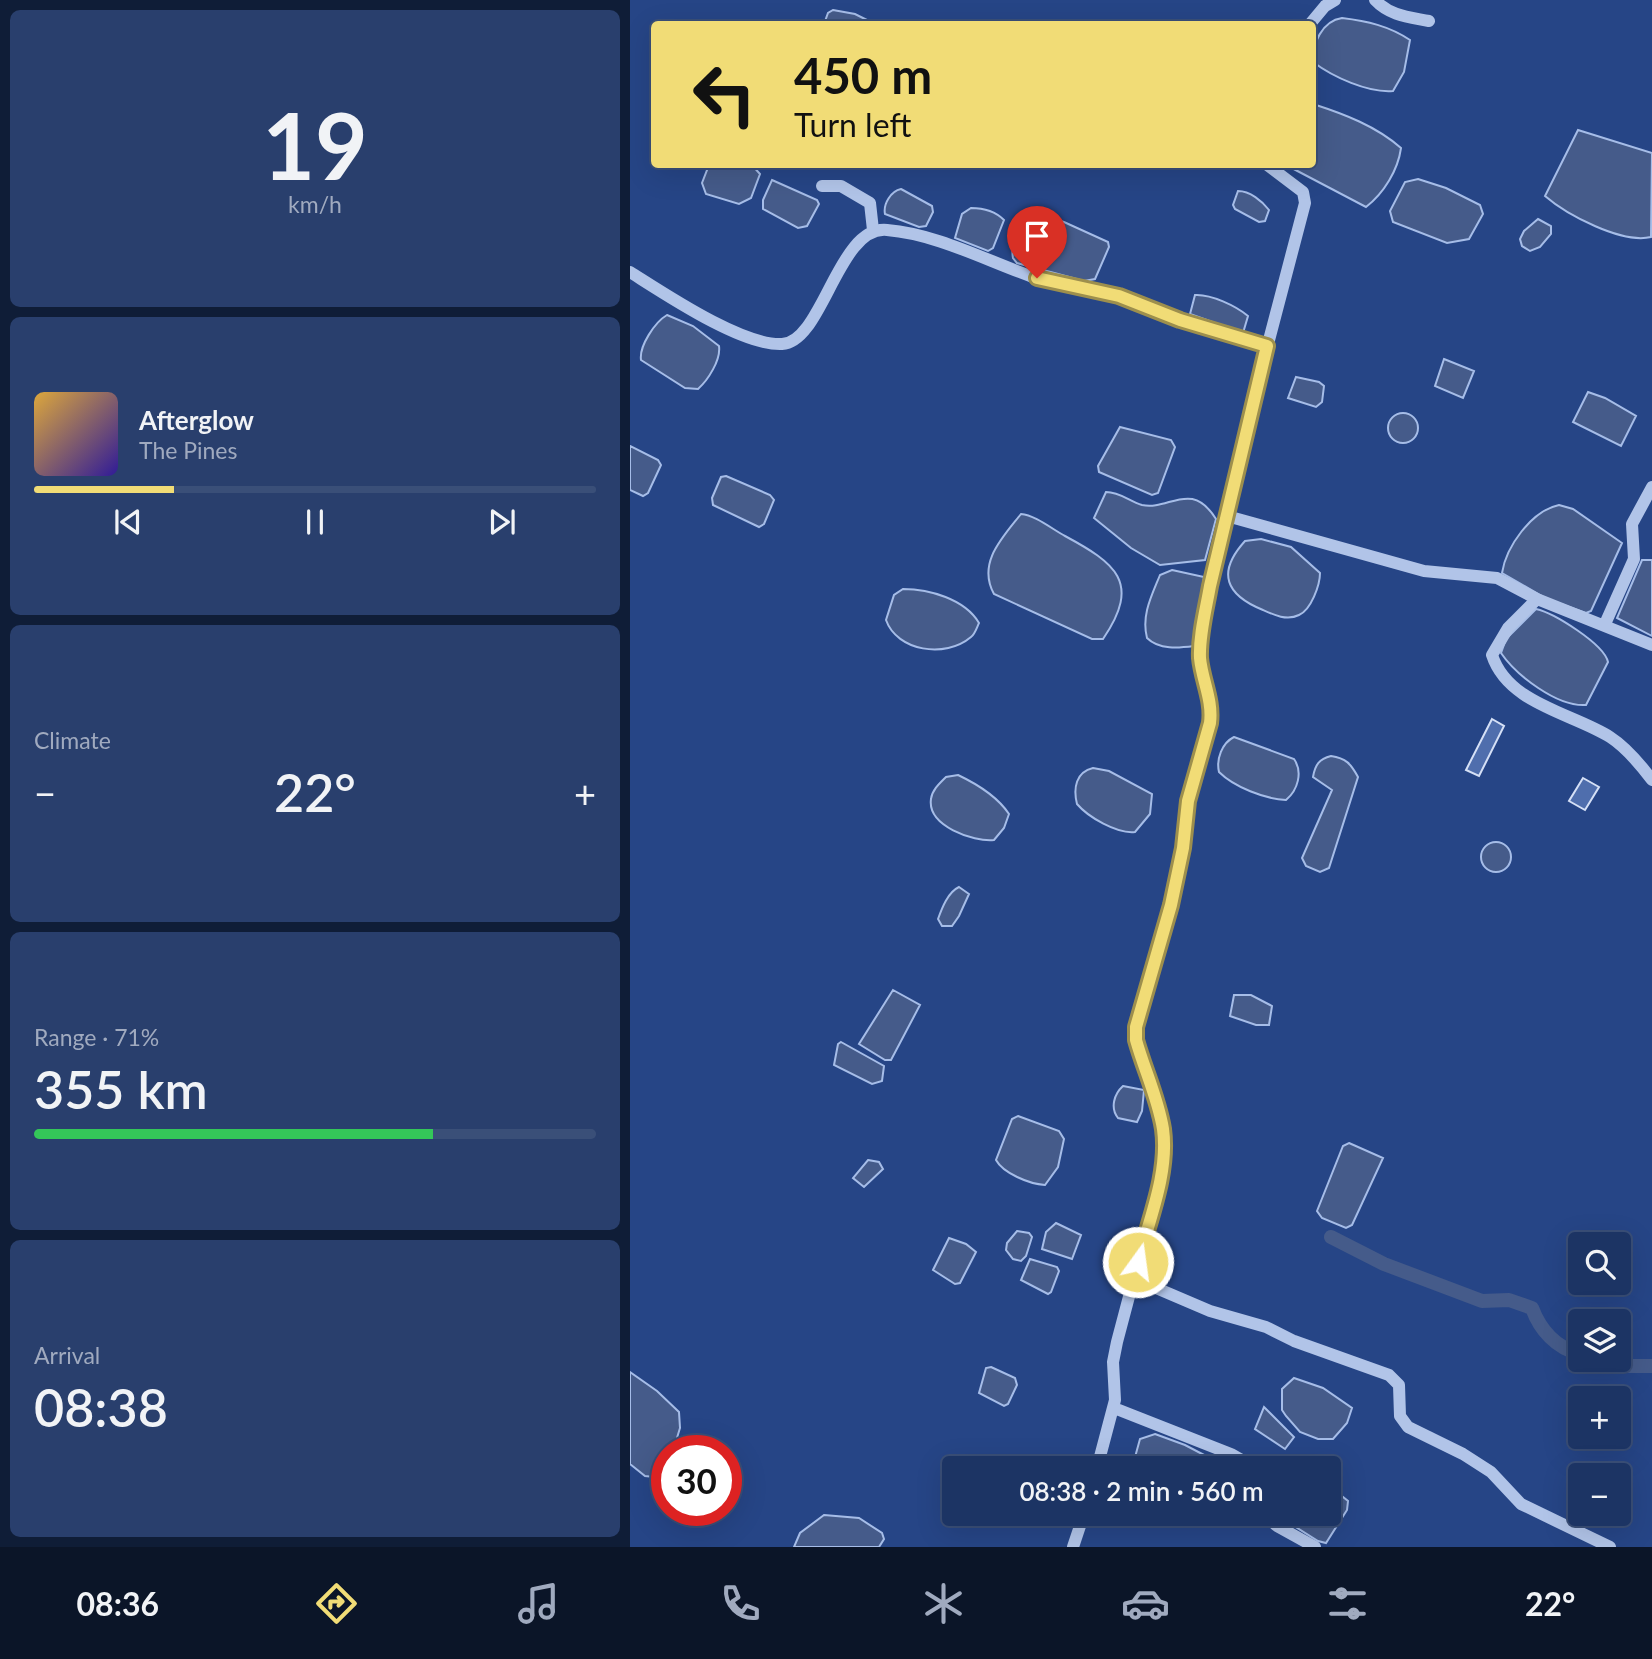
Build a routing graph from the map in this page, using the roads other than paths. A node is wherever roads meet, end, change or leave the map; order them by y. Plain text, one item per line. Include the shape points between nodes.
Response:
1 (1335, 0) edge
2 (1362, 0) edge
3 (1369, 0) edge
4 (1375, 0) edge
5 (1312, 21) edge
6 (1429, 21) dead end
7 (1272, 168) edge
8 (822, 187) dead end
9 (873, 230) junction
10 (630, 272) edge
11 (1267, 346) junction
12 (1652, 487) edge
13 (1227, 516) junction
14 (1537, 599) junction
15 (1605, 624) junction
16 (1652, 645) edge
17 (1652, 780) edge
18 (1135, 1279) junction
19 (1114, 1408) junction
20 (1100, 1456) edge
21 (1234, 1456) edge
22 (1080, 1526) edge
23 (1277, 1526) edge
24 (1073, 1547) edge
25 (1315, 1547) edge
26 (1610, 1547) edge

1 - 5 street
2 - 3 street
4 - 6 street via 1395,14
7 - 11 street via 1306,198
8 - 9 street via 841,186 870,203
9 - 10 street via 848,256 805,329 795,341 785,344 748,338
9 - 11 street via 913,234 1037,278 1119,296
11 - 13 street
12 - 15 street via 1632,524 1634,559
13 - 14 street via 1416,569 1497,578
13 - 18 street via 1210,586 1200,657 1212,712 1188,801 1171,905 1136,1027 1163,1128 1164,1150
14 - 15 street
14 - 17 street via 1508,628 1492,655 1496,667 1553,712 1610,737
15 - 16 street
18 - 19 street via 1113,1362
18 - 26 street via 1389,1375 1399,1385 1400,1416 1408,1427 1491,1472 1521,1504
19 - 20 street
19 - 21 street
22 - 24 street
23 - 25 street

